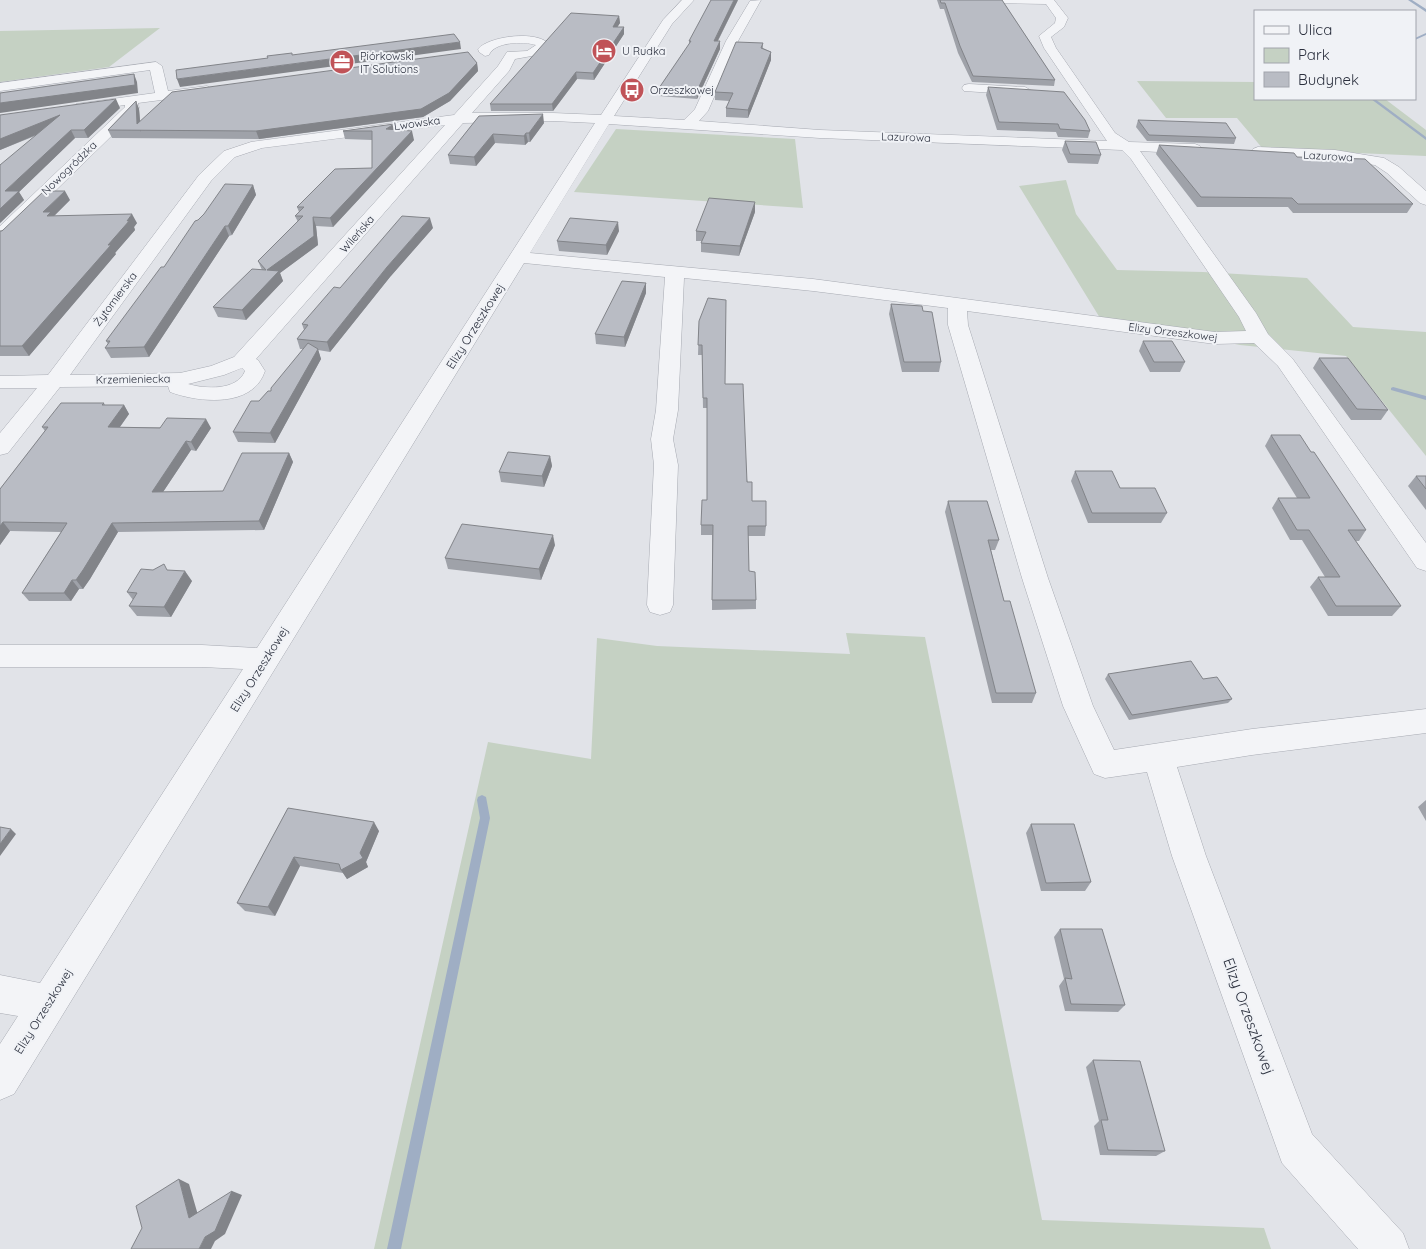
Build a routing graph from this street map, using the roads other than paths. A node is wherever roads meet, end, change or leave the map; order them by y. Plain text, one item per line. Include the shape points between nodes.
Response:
1 (688, 0) edge
2 (994, 0) edge
3 (756, 1) edge
4 (1049, 1) edge
5 (511, 55) junction
6 (0, 86) edge
7 (220, 88) edge
8 (969, 88) dead end
9 (1035, 92) edge
10 (1063, 93) edge
11 (1082, 94) junction
12 (162, 95) junction
13 (133, 99) junction
14 (66, 109) edge
15 (459, 118) junction
16 (605, 119) junction
17 (687, 124) junction
18 (1126, 146) junction
19 (1213, 150) edge
20 (230, 152) joint
21 (1242, 152) edge
22 (1426, 200) edge
23 (0, 235) edge
24 (519, 257) junction
25 (674, 272) junction
26 (957, 304) junction
27 (1259, 337) junction
28 (241, 361) joint
29 (54, 381) junction
30 (0, 382) edge
31 (0, 448) edge
32 (1426, 562) edge
33 (660, 605) dead end
34 (0, 656) edge
35 (265, 659) junction
36 (1426, 721) edge
37 (1158, 756) junction
38 (0, 994) edge
39 (48, 1003) junction
40 (0, 1080) edge
41 (1387, 1249) edge

1 - 16 street, Elizy Orzeszkowej via 667,22
2 - 4 street
3 - 17 street via 732,41 701,111
4 - 11 street via 1062,18 1060,24 1045,36 1053,54
5 - 5 street via 532,54 543,44 523,40 490,45 480,53
5 - 15 street, Wileńska via 504,68
6 - 12 street via 156,66
7 - 12 street
8 - 9 street
10 - 11 street
11 - 18 street via 1110,136
12 - 13 street
13 - 14 street
13 - 23 street, Nowogródzka via 132,108
15 - 16 street, Lwowska
15 - 20 street, Lwowska via 262,144
15 - 28 street, Wileńska
16 - 17 street
16 - 24 street, Elizy Orzeszkowej
17 - 18 street, Lazurowa via 782,132
18 - 19 street, Lazurowa
18 - 27 street
20 - 29 street, Żytomierska via 222,157
21 - 22 street, Lazurowa via 1335,155 1379,161
24 - 25 street, Elizy Orzeszkowej
24 - 35 street, Elizy Orzeszkowej
25 - 26 street, Elizy Orzeszkowej via 813,285
25 - 33 street via 667,410 662,439 666,465
26 - 27 street, Elizy Orzeszkowej via 1215,338
26 - 37 street via 961,335 1035,578 1078,706 1105,765
27 - 32 street via 1285,362
28 - 29 street, Krzemieniecka via 251,364 255,371 252,381 241,389 216,392 192,391 177,386 180,379
29 - 30 street, Krzemieniecka
29 - 31 street, Żytomierska
34 - 35 street
35 - 39 street, Elizy Orzeszkowej
36 - 37 street
37 - 41 street, Elizy Orzeszkowej via 1189,856 1297,1148
38 - 39 street
39 - 40 street, Elizy Orzeszkowej

